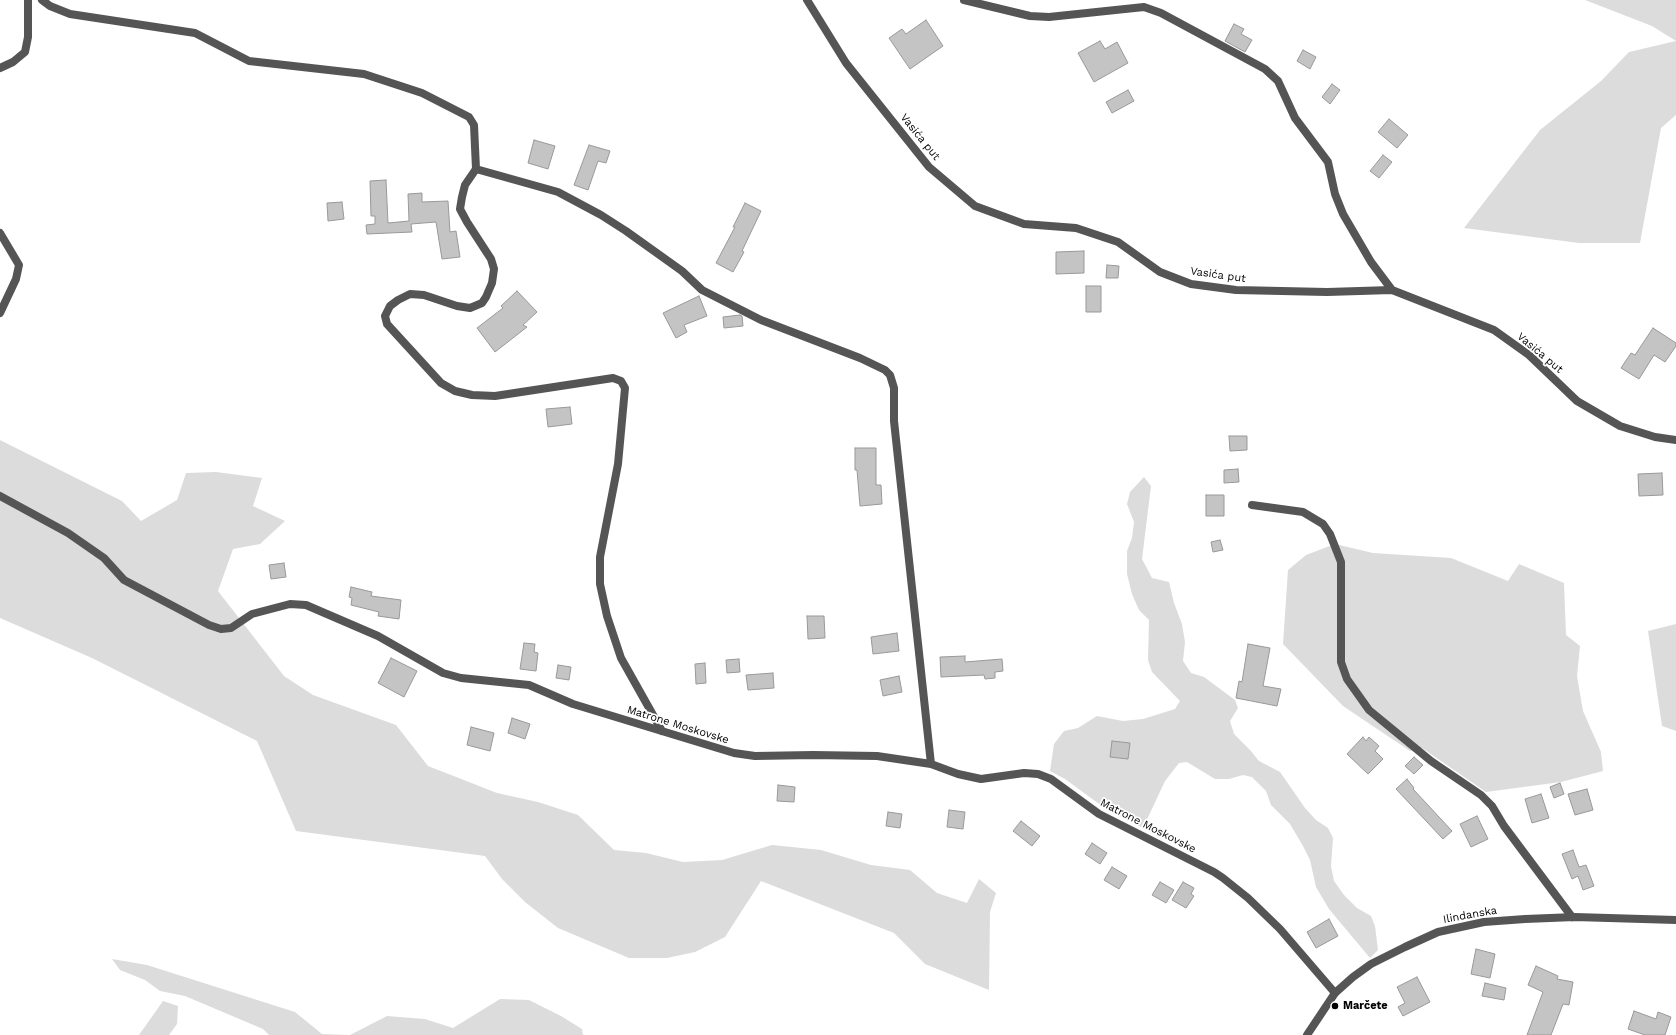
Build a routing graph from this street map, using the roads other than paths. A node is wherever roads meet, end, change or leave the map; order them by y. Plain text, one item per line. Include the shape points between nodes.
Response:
1 (28, 0) edge
2 (42, 0) edge
3 (807, 0) edge
4 (964, 0) edge
5 (0, 68) edge
6 (476, 169) junction
7 (0, 234) edge
8 (1392, 290) junction
9 (0, 313) edge
10 (1676, 440) edge
11 (0, 496) edge
12 (1252, 506) dead end
13 (662, 731) junction
14 (931, 764) junction
15 (1572, 917) junction
16 (1676, 920) edge
17 (1335, 993) junction
18 (1307, 1035) edge

1 - 5 street via 28,37 24,52 13,62
2 - 6 street via 70,14 195,33 249,61 364,74 422,93 469,118 474,125
3 - 8 street, Vasića put via 846,63 929,167 975,206 1024,224 1076,228 1118,242 1160,272 1191,284 1236,290
4 - 8 street via 1030,16 1049,17 1144,7 1161,12 1265,69 1278,81 1295,118 1328,162 1335,194 1343,214 1371,262
6 - 13 street via 465,185 460,210 491,259 494,269 486,297 482,303 470,308 410,294 390,306 385,316 387,324 441,383 455,391 495,396 613,378 621,381 625,388 618,464 600,557 600,584 607,616 621,658
6 - 14 street via 558,192 626,231 682,271 702,290 761,320 860,358 890,375 894,388 894,421
7 - 9 street via 19,265 16,280
8 - 10 street, Vasića put via 1494,330 1529,355 1577,400 1620,426 1655,437
11 - 13 street, Matrone Moskovske via 68,533 104,558 124,580 209,625 221,629 231,628 252,614 290,604 306,605 378,636 443,673 461,678 530,685 573,704
12 - 15 street via 1304,512 1323,524 1330,534 1341,562 1341,662 1347,679 1369,710 1431,761 1481,795 1492,806
13 - 14 street, Matrone Moskovske via 734,754 877,756
14 - 17 street, Matrone Moskovske via 982,779 1024,773 1052,779 1099,814 1223,878 1280,929
15 - 16 street, Ilindanska
15 - 17 street, Ilindanska via 1484,922 1438,932 1371,964
17 - 18 street, Ilindanska

